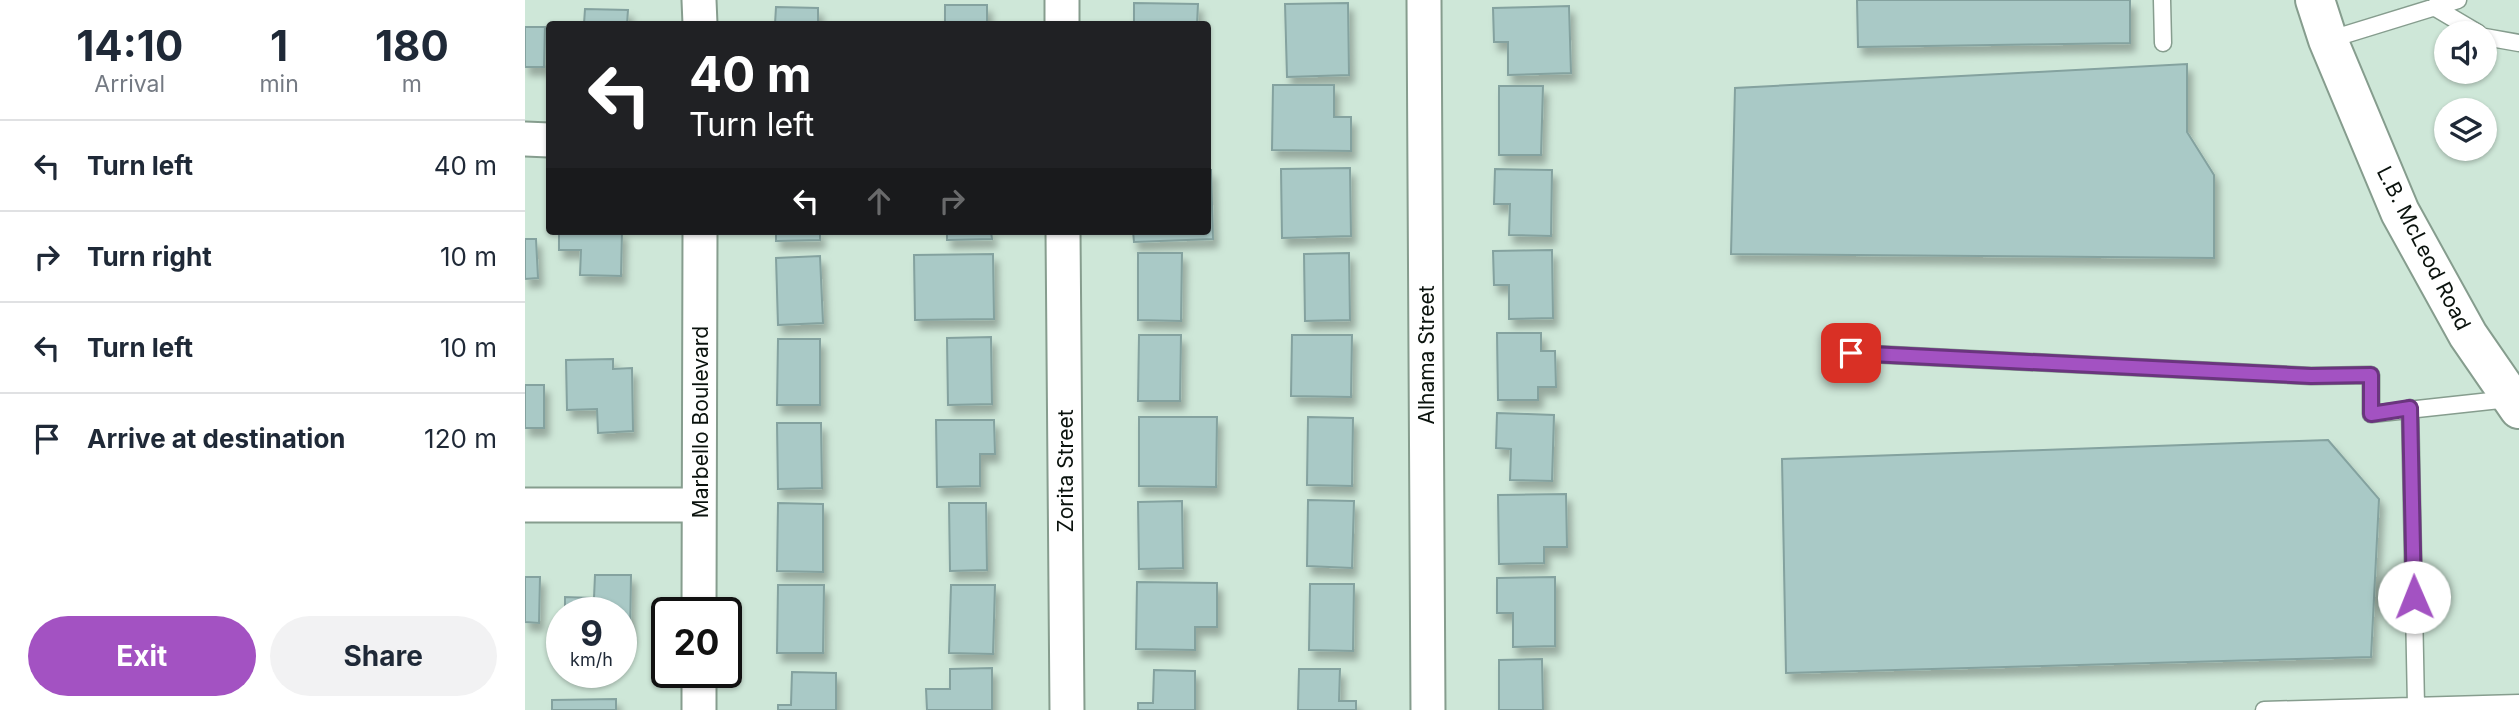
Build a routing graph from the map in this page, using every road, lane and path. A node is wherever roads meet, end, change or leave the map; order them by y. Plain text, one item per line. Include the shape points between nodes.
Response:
1 (699, 0) edge
2 (1062, 0) edge
3 (1424, 0) edge
4 (2162, 0) edge
5 (2315, 0) edge
6 (2458, 0) edge
7 (2434, 7) junction
8 (699, 21) edge
9 (1062, 21) edge
10 (2458, 21) edge
11 (2497, 39) edge
12 (2328, 40) junction
13 (2163, 43) dead end
14 (2519, 43) edge
15 (525, 139) edge
16 (546, 140) edge
17 (700, 235) edge
18 (1063, 235) edge
19 (1851, 353) dead end
20 (2515, 404) edge
21 (2410, 408) junction
22 (525, 505) edge
23 (699, 505) junction
24 (699, 597) edge
25 (699, 688) edge
26 (2519, 703) edge
27 (2416, 706) junction
28 (699, 710) edge
29 (1067, 710) edge
30 (1428, 710) edge
31 (2265, 710) edge

1 - 8 street
2 - 9 street
3 - 30 street, Alhama Street
4 - 13 lane
5 - 12 street, L.B. McLeod Road
6 - 7 lane
7 - 10 lane
7 - 12 lane
11 - 14 lane
12 - 20 street, L.B. McLeod Road via 2400,212 2468,335
15 - 16 street
17 - 23 street, Marbello Boulevard
18 - 29 street, Zorita Street
19 - 21 lane via 2311,376 2371,375 2371,414
20 - 21 lane
21 - 27 lane
22 - 23 street
23 - 24 street, Marbello Boulevard
25 - 28 street
26 - 27 lane
27 - 31 lane

